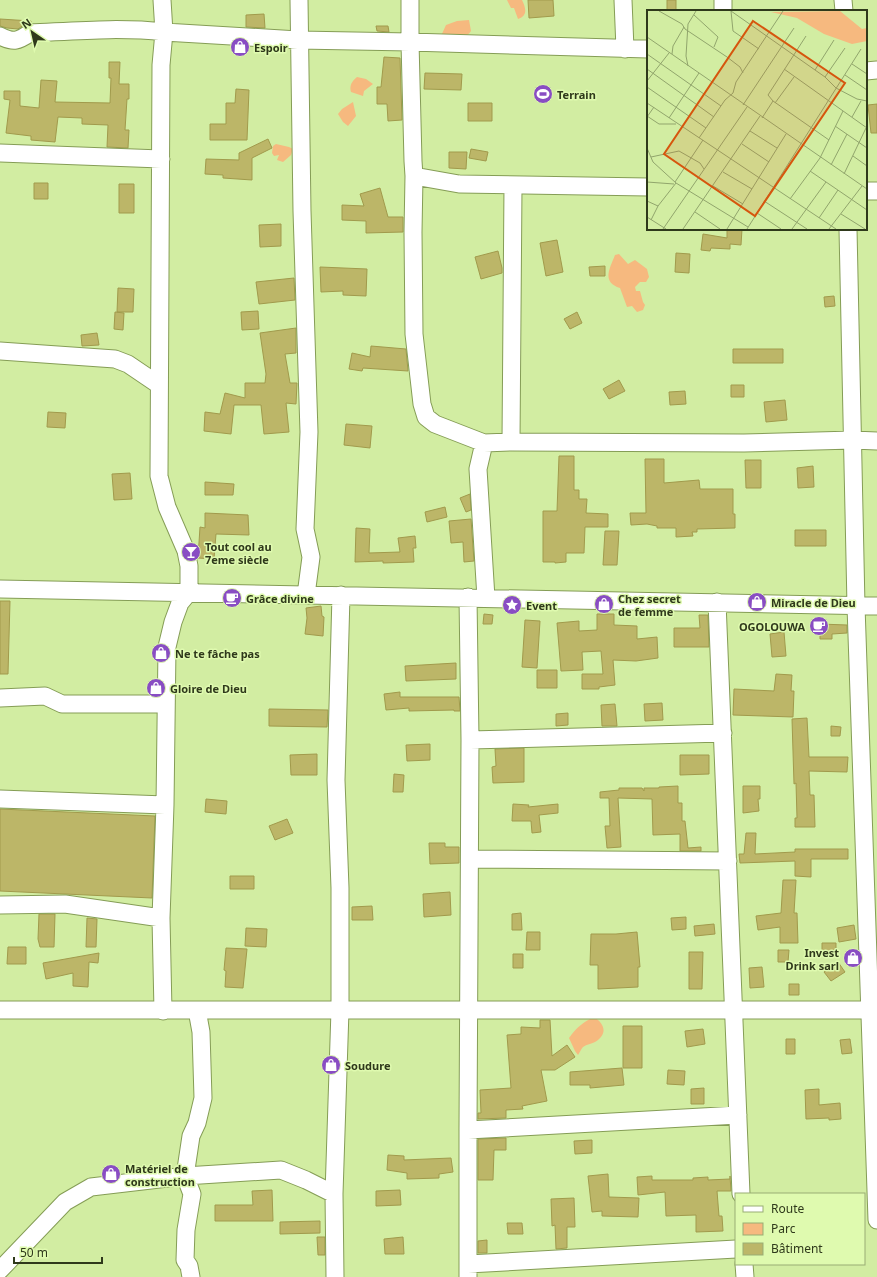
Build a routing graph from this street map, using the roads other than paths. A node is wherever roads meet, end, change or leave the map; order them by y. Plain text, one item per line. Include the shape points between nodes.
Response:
1 (162, 0) edge
2 (299, 0) edge
3 (410, 0) edge
4 (623, 0) edge
5 (724, 0) edge
6 (843, 0) edge
7 (723, 10) edge
8 (844, 10) edge
9 (164, 32) junction
10 (0, 36) edge
11 (298, 40) junction
12 (410, 42) junction
13 (624, 49) junction
14 (647, 49) edge
15 (877, 70) edge
16 (867, 71) edge
17 (0, 153) edge
18 (160, 159) junction
19 (414, 176) junction
20 (514, 186) junction
21 (647, 187) edge
22 (848, 230) edge
23 (0, 351) edge
24 (159, 385) junction
25 (852, 440) junction
26 (877, 441) edge
27 (510, 442) junction
28 (484, 443) junction
29 (0, 589) edge
30 (189, 592) junction
31 (306, 595) junction
32 (341, 595) junction
33 (468, 597) junction
34 (486, 598) junction
35 (717, 602) junction
36 (856, 606) junction
37 (877, 606) edge
38 (0, 698) edge
39 (166, 704) junction
40 (723, 733) junction
41 (470, 740) junction
42 (165, 783) junction
43 (0, 799) edge
44 (139, 804) junction
45 (165, 804) junction
46 (470, 859) junction
47 (728, 861) junction
48 (0, 905) edge
49 (161, 918) junction
50 (0, 1010) edge
51 (163, 1010) junction
52 (196, 1010) junction
53 (340, 1010) junction
54 (469, 1010) junction
55 (734, 1010) junction
56 (873, 1011) edge
57 (738, 1115) junction
58 (468, 1130) junction
59 (876, 1137) edge
60 (185, 1176) junction
61 (741, 1193) edge
62 (334, 1194) junction
63 (877, 1220) edge
64 (735, 1249) edge
65 (744, 1265) edge
66 (0, 1270) edge
67 (468, 1270) edge
68 (191, 1277) edge
69 (335, 1277) edge
70 (745, 1277) edge

1 - 9 street
2 - 11 street
3 - 12 street
4 - 13 street
5 - 7 street
6 - 8 street
9 - 10 street via 119,29 30,33 21,39 10,41
9 - 11 street
9 - 18 street
11 - 12 street
11 - 31 street via 309,432 305,529 311,557
12 - 13 street
12 - 19 street
13 - 14 street
15 - 16 street
17 - 18 street
18 - 24 street
19 - 20 street via 459,184
19 - 28 street via 414,334 422,404 426,417 435,424
20 - 21 street
20 - 27 street
22 - 25 street
23 - 24 street via 115,359 128,364
24 - 30 street via 159,476 167,507 186,551
25 - 26 street
25 - 27 street via 744,443
25 - 36 street
27 - 28 street
28 - 34 street via 478,469
29 - 30 street
30 - 31 street
30 - 39 street via 180,603 167,647
31 - 32 street
32 - 33 street
32 - 53 street via 336,780 340,888
33 - 34 street
33 - 41 street
34 - 35 street
35 - 36 street
35 - 40 street
36 - 37 street
36 - 56 street
38 - 39 street via 45,696 62,704
39 - 42 street
40 - 41 street
40 - 47 street
41 - 46 street
42 - 44 street
42 - 45 street
43 - 44 street
44 - 45 street
45 - 49 street
46 - 47 street
46 - 54 street
47 - 55 street
48 - 49 street via 65,904
49 - 51 street
50 - 51 street
51 - 52 street
52 - 53 street
52 - 60 street via 201,1032 203,1098 191,1136
53 - 54 street
53 - 62 street
54 - 55 street
54 - 58 street
55 - 56 street
55 - 57 street
56 - 59 street
57 - 58 street
57 - 61 street
58 - 67 street
59 - 63 street
60 - 62 street via 281,1170
60 - 66 street via 90,1187 65,1202
60 - 68 street via 192,1194 186,1230 185,1260
62 - 69 street
64 - 67 street
65 - 70 street

